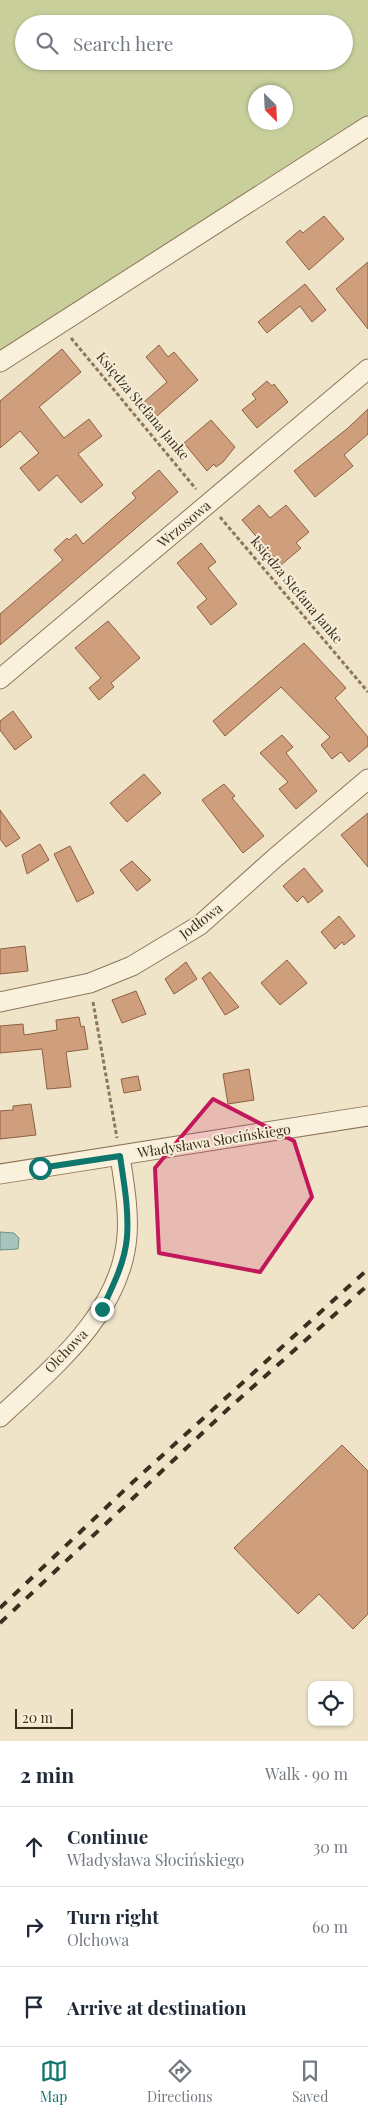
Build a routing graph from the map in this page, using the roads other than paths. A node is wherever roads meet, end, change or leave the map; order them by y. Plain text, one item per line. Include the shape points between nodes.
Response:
1 (368, 126) edge
2 (0, 362) edge
3 (368, 369) edge
4 (0, 679) edge
5 (368, 779) edge
6 (0, 1002) edge
7 (368, 1116) edge
8 (120, 1156) junction
9 (0, 1174) edge
10 (0, 1417) edge

1 - 2 street
3 - 4 street, Wrzosowa
5 - 6 street, Jodłowa via 200,925 132,966 90,982
7 - 8 street, Władysława Słocińskiego
8 - 9 street, Władysława Słocińskiego
8 - 10 street, Olchowa via 127,1236 109,1295 88,1331

